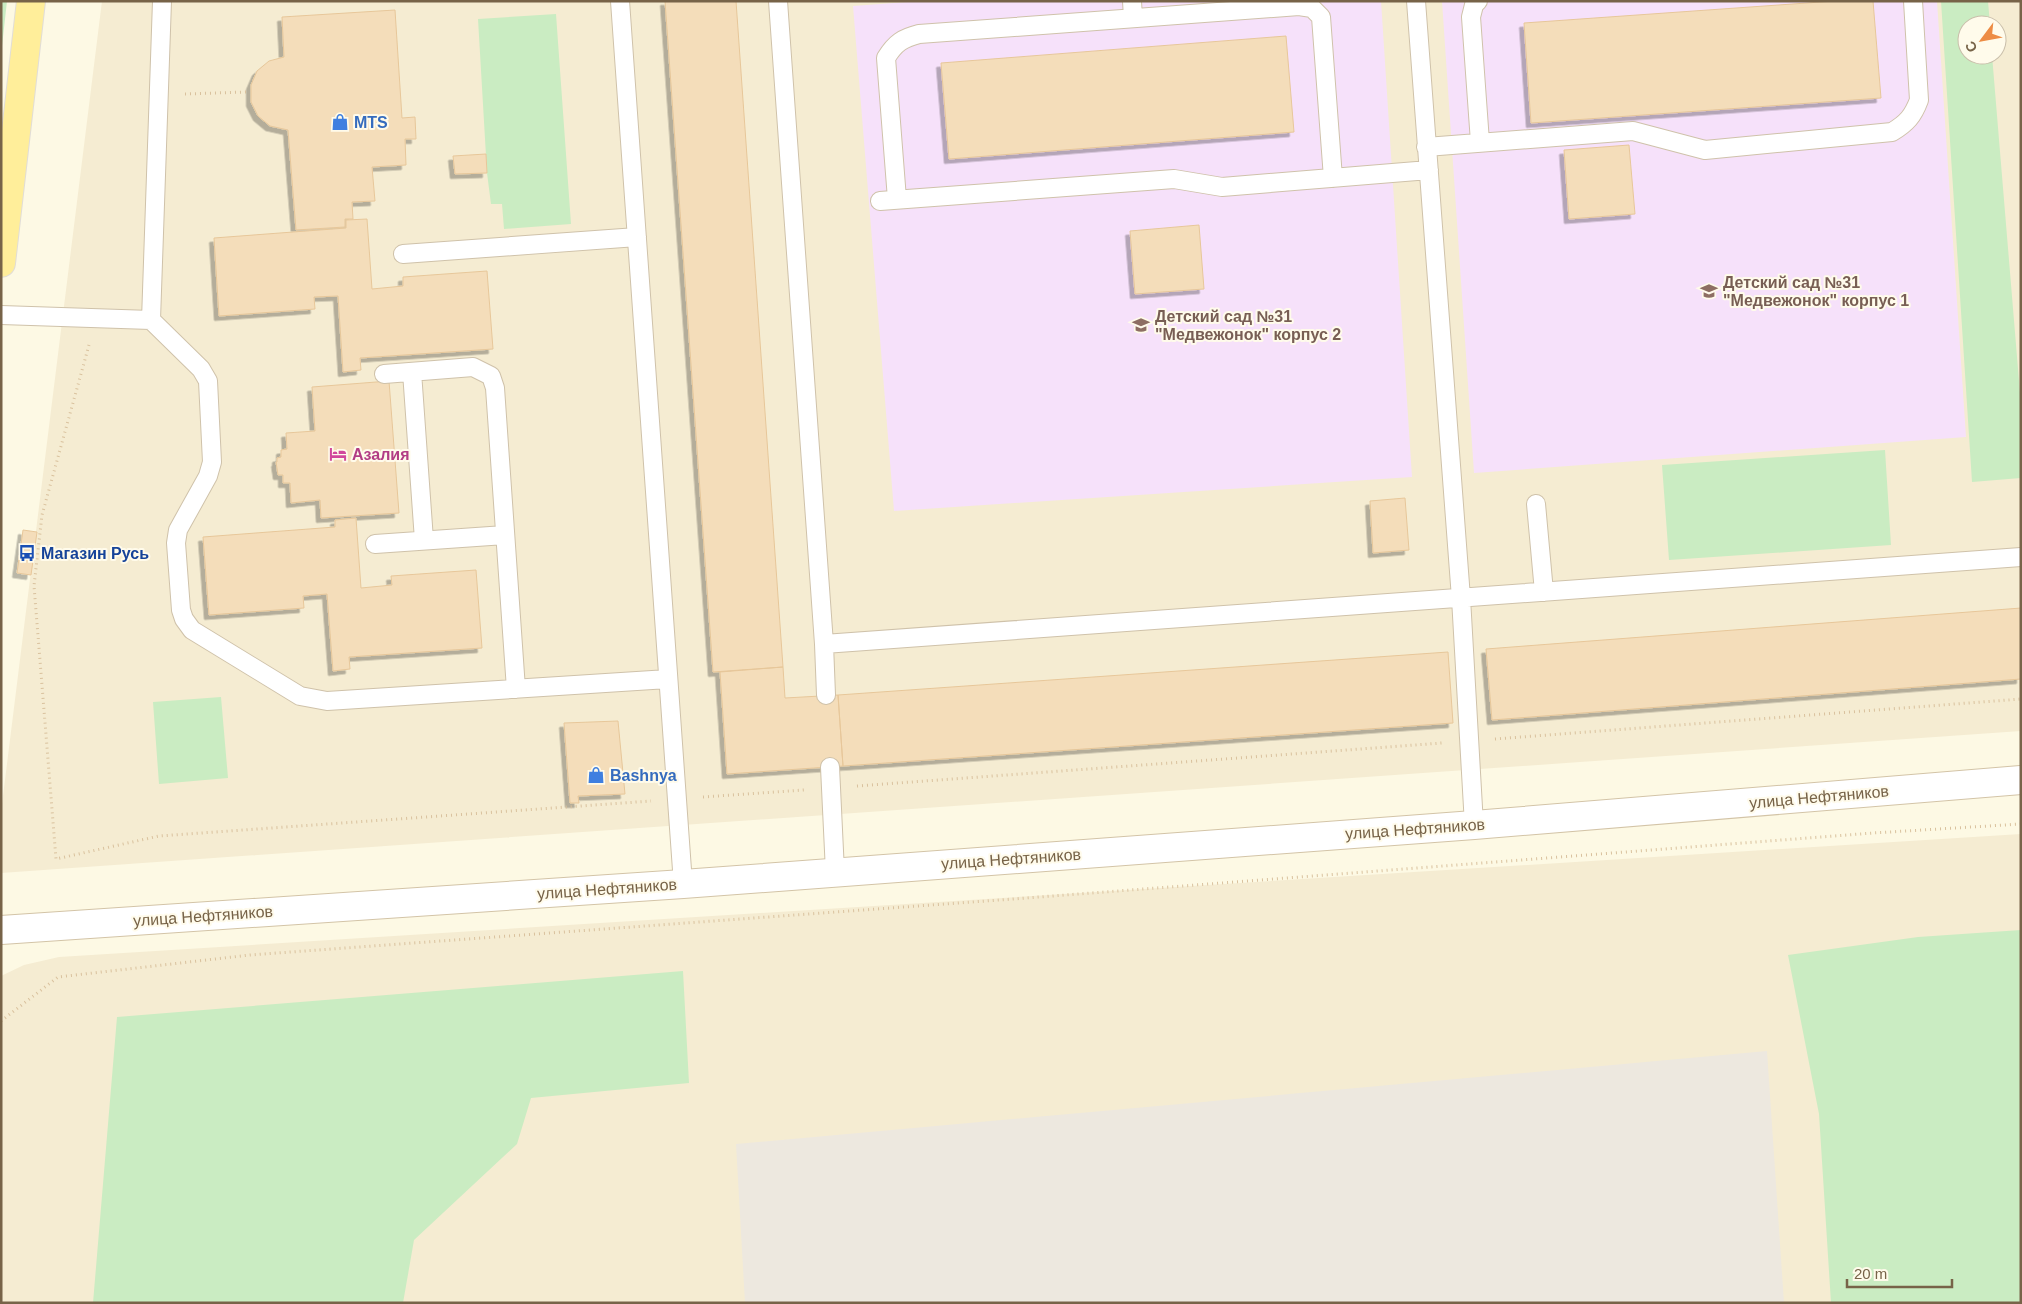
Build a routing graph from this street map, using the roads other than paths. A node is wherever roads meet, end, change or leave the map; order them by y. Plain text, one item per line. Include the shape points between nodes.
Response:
1 (31, 1) edge
2 (162, 1) edge
3 (620, 1) edge
4 (778, 1) edge
5 (1416, 1) edge
6 (1478, 1) edge
7 (1913, 1) edge
8 (1133, 10) edge
9 (1480, 142) junction
10 (1426, 147) junction
11 (1429, 170) junction
12 (1333, 178) junction
13 (637, 237) junction
14 (403, 254) dead end
15 (1, 263) edge
16 (1, 315) edge
17 (151, 320) junction
18 (412, 372) junction
19 (384, 374) dead end
20 (1536, 504) dead end
21 (505, 535) junction
22 (424, 540) junction
23 (375, 544) dead end
24 (2021, 557) edge
25 (1544, 592) junction
26 (1461, 598) junction
27 (824, 644) junction
28 (668, 679) junction
29 (516, 689) junction
30 (826, 695) dead end
31 (830, 767) dead end
32 (2021, 780) edge
33 (1474, 825) junction
34 (835, 872) junction
35 (683, 884) junction
36 (1, 930) edge

1 - 15 main road
2 - 17 lane
3 - 13 lane
4 - 27 lane
5 - 10 lane
6 - 9 lane via 1471,17
7 - 9 lane via 1919,100 1906,124 1892,132 1705,150 1633,131
8 - 12 lane via 1312,8 1321,17 1324,31
8 - 12 lane via 919,34 894,45 886,58 888,200 1174,179 1222,186
9 - 10 lane
10 - 11 lane
11 - 12 lane
11 - 26 lane
13 - 14 lane
13 - 28 lane
16 - 17 lane
17 - 29 lane via 202,369 208,381 212,462 208,476 178,530 176,543 181,610 192,630 300,696 313,700 327,702
18 - 19 lane
18 - 21 lane via 473,367 491,376 495,388
18 - 22 lane
20 - 25 lane
21 - 22 lane
21 - 29 lane
22 - 23 lane
24 - 25 lane
25 - 26 lane
26 - 27 lane
26 - 33 lane
27 - 30 lane
28 - 29 lane
28 - 35 lane
31 - 34 lane
32 - 33 main road, улица Нефтяников
33 - 34 main road, улица Нефтяников
34 - 35 main road, улица Нефтяников
35 - 36 main road, улица Нефтяников

